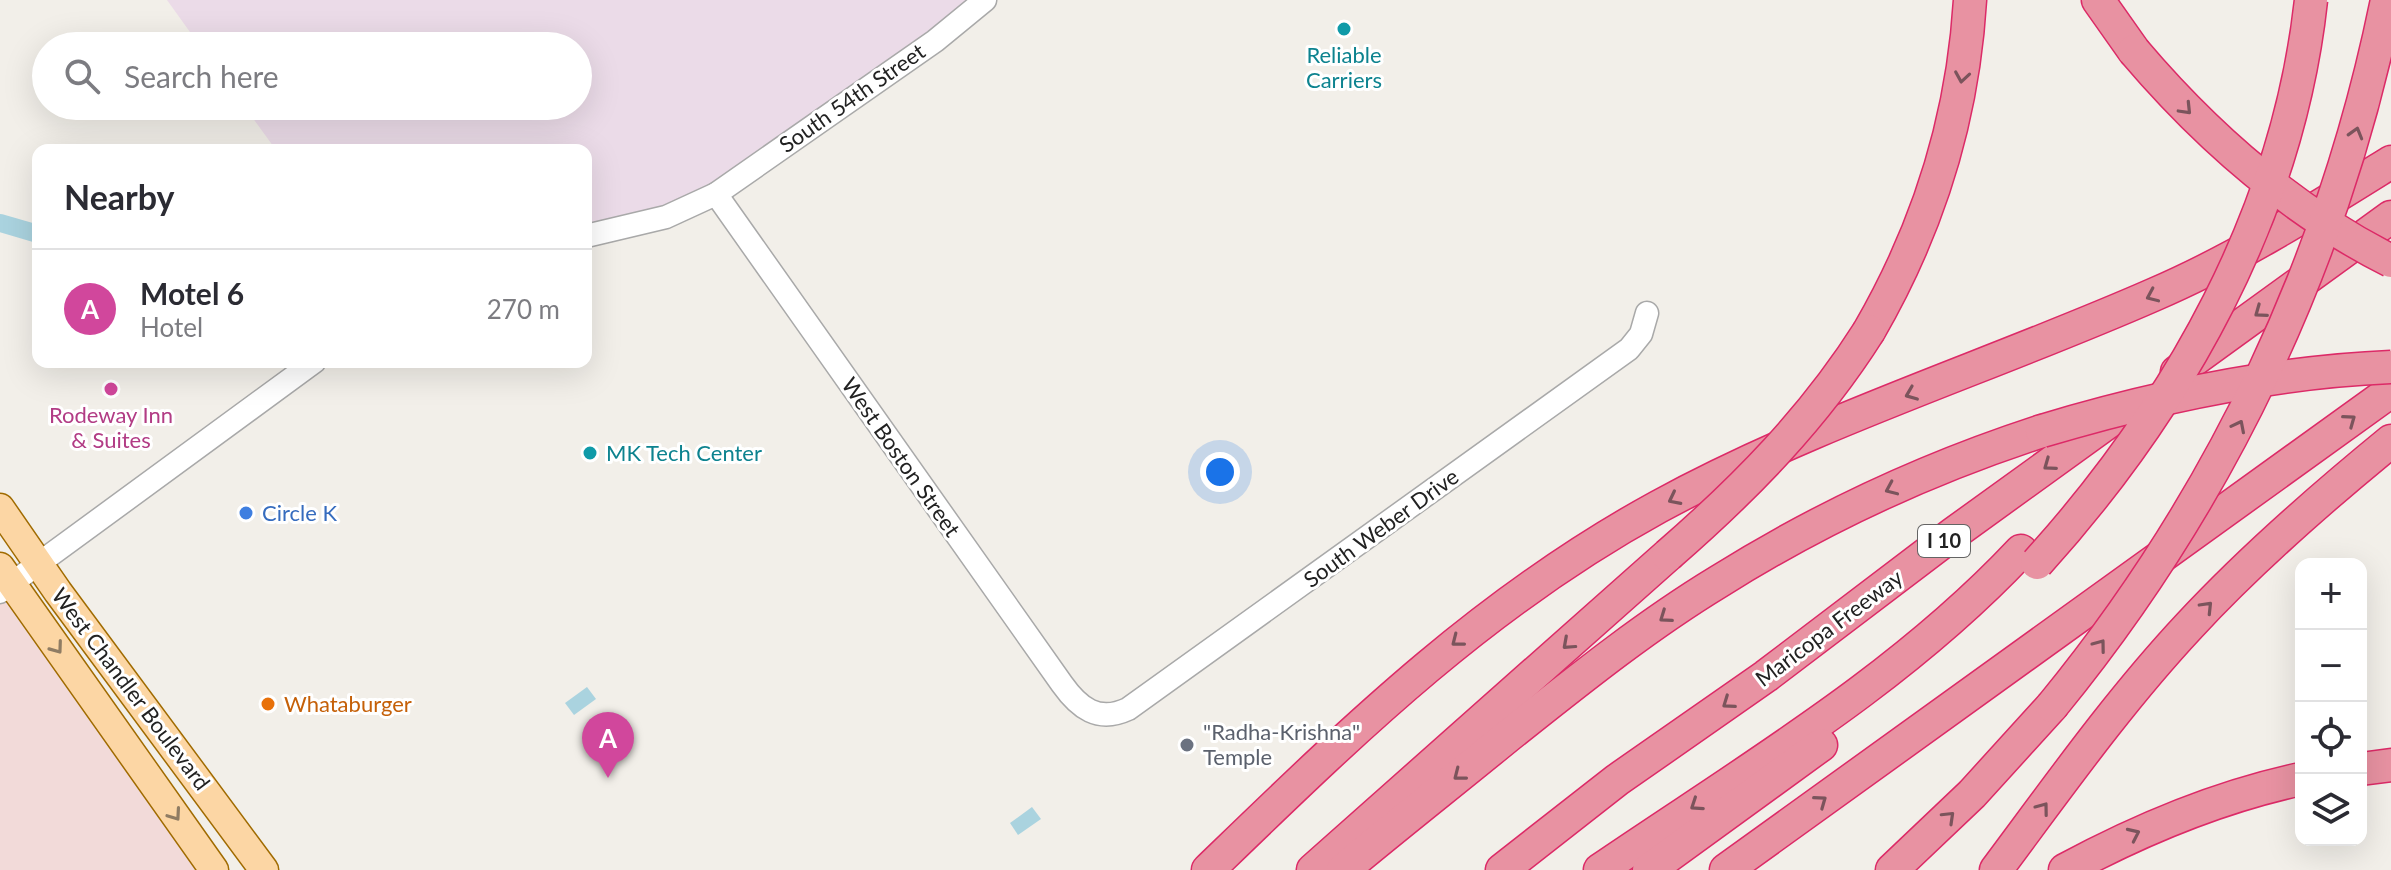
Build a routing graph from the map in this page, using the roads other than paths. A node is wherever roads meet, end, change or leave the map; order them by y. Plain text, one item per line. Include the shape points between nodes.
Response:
1 (985, 0) edge
2 (1970, 0) edge
3 (2098, 0) edge
4 (2291, 0) edge
5 (2311, 0) edge
6 (2387, 0) edge
7 (2391, 162) edge
8 (716, 194) junction
9 (2391, 217) edge
10 (592, 235) edge
11 (2391, 261) edge
12 (1647, 313) dead end
13 (2391, 367) edge
14 (306, 368) edge
15 (2391, 391) edge
16 (2391, 441) edge
17 (0, 508) edge
18 (39, 563) junction
19 (4, 581) edge
20 (1094, 713) joint
21 (2391, 765) edge
22 (2367, 768) edge
23 (2295, 780) edge
24 (214, 870) edge
25 (264, 870) edge
26 (1208, 870) edge
27 (1313, 870) edge
28 (1343, 870) edge
29 (1502, 870) edge
30 (1600, 870) edge
31 (1649, 870) edge
32 (1726, 870) edge
33 (1892, 870) edge
34 (1996, 870) edge
35 (2065, 870) edge

1 - 8 street, South 54th Street via 935,41
2 -> 27 highway, bridge via 1962,79 1941,167 1910,252 1869,331 1833,384 1755,475
3 -> 11 highway, bridge via 2187,111 2246,166 2308,213
4 -> 30 highway, bridge via 2277,85 2236,216 2172,346 2083,480 1963,610 1893,668
5 - 31 highway, bridge via 2289,118 2250,233 2179,376 2101,489 2013,588 1939,657
33 -> 6 highway, bridge via 1972,794 2052,706 2177,535 2227,449 2315,256 2364,106
7 -> 26 highway via 2186,281 1802,438 1628,524 1520,594 1424,668
8 - 10 street, South 54th Street via 666,217
8 - 20 street, West Boston Street via 1062,684 1076,703
9 -> 29 highway, Maricopa Freeway / I 10 via 1617,780
12 - 20 street, South Weber Drive via 1641,334 1629,349 1128,709 1115,715
13 -> 28 highway, bridge via 2288,377 2132,406 1967,457 1876,496 1811,528 1660,620
14 - 18 street
32 -> 15 highway
34 -> 16 highway via 2122,703 2187,627 2280,535
17 - 18 main road, West Chandler Boulevard
18 - 19 street
18 - 25 main road, West Chandler Boulevard
19 -> 24 main road, West Chandler Boulevard
21 - 22 highway
35 -> 23 highway via 2190,811

